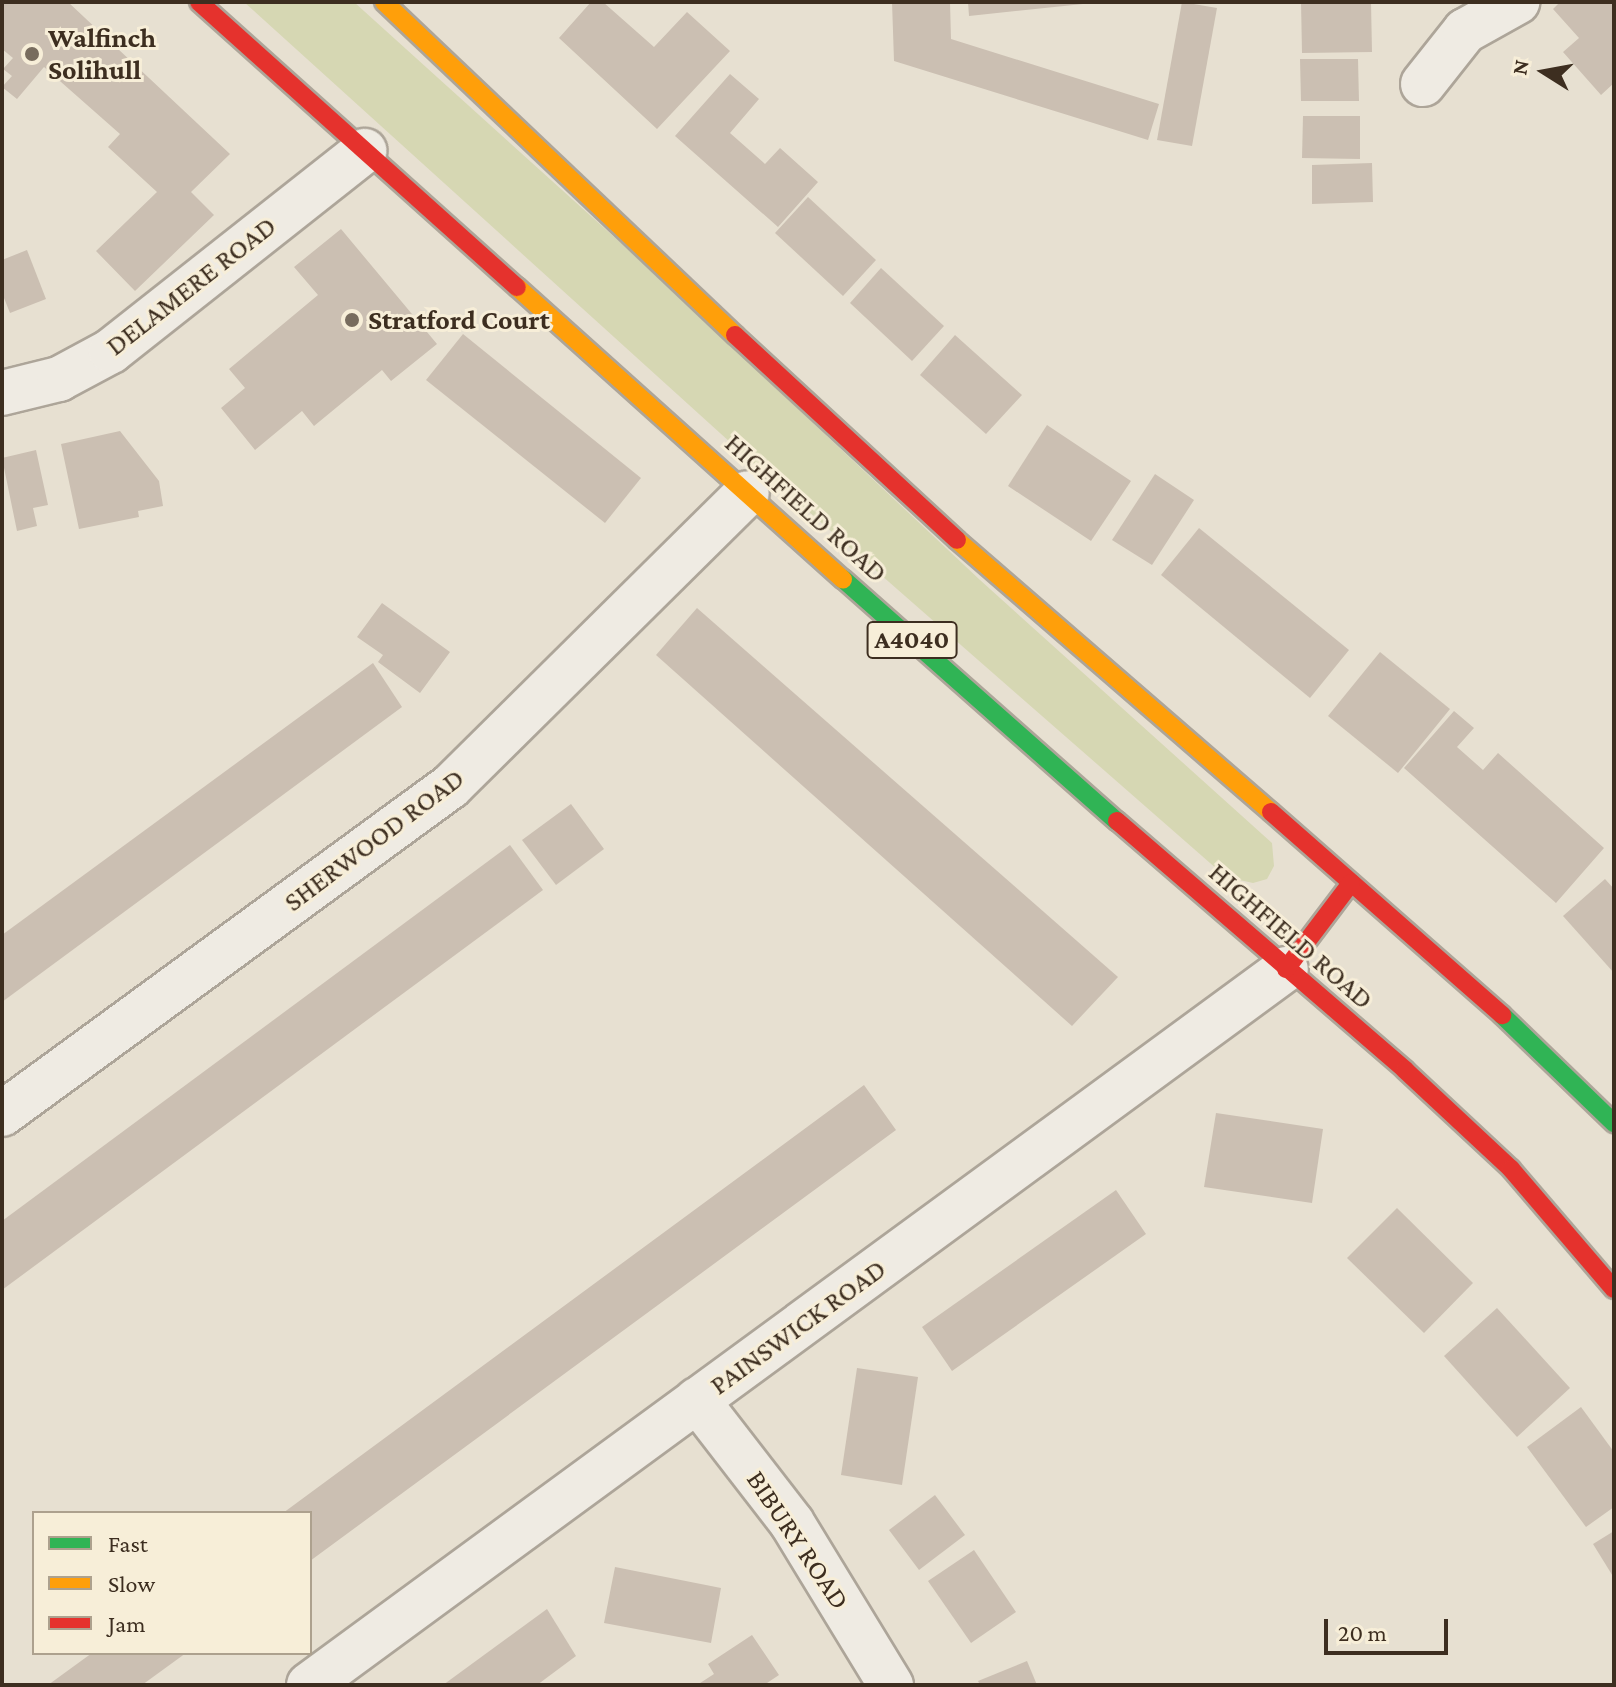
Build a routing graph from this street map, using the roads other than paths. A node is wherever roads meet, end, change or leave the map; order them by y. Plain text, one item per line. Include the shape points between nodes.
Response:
1 (199, 2) edge
2 (384, 2) edge
3 (1517, 2) edge
4 (1423, 84) dead end
5 (364, 151) junction
6 (2, 393) edge
7 (747, 493) junction
8 (1351, 883) junction
9 (1286, 969) junction
10 (2, 1114) edge
11 (1614, 1123) edge
12 (1614, 1289) edge
13 (697, 1400) junction
14 (309, 1685) edge
15 (891, 1685) edge

1 - 5 main road, HIGHFIELD ROAD / A4040
2 - 8 main road via 990,571
3 - 4 street via 1465,31
5 - 6 street, DELAMERE ROAD via 111,351 59,379
5 - 7 main road, HIGHFIELD ROAD / A4040
7 - 9 main road, HIGHFIELD ROAD / A4040
7 - 10 street, SHERWOOD ROAD via 451,786
8 - 9 main road
8 - 11 main road via 1465,979
9 - 12 main road, HIGHFIELD ROAD / A4040 via 1511,1169
9 - 13 street, PAINSWICK ROAD
13 - 14 street, PAINSWICK ROAD
13 - 15 street, BIBURY ROAD via 792,1523

